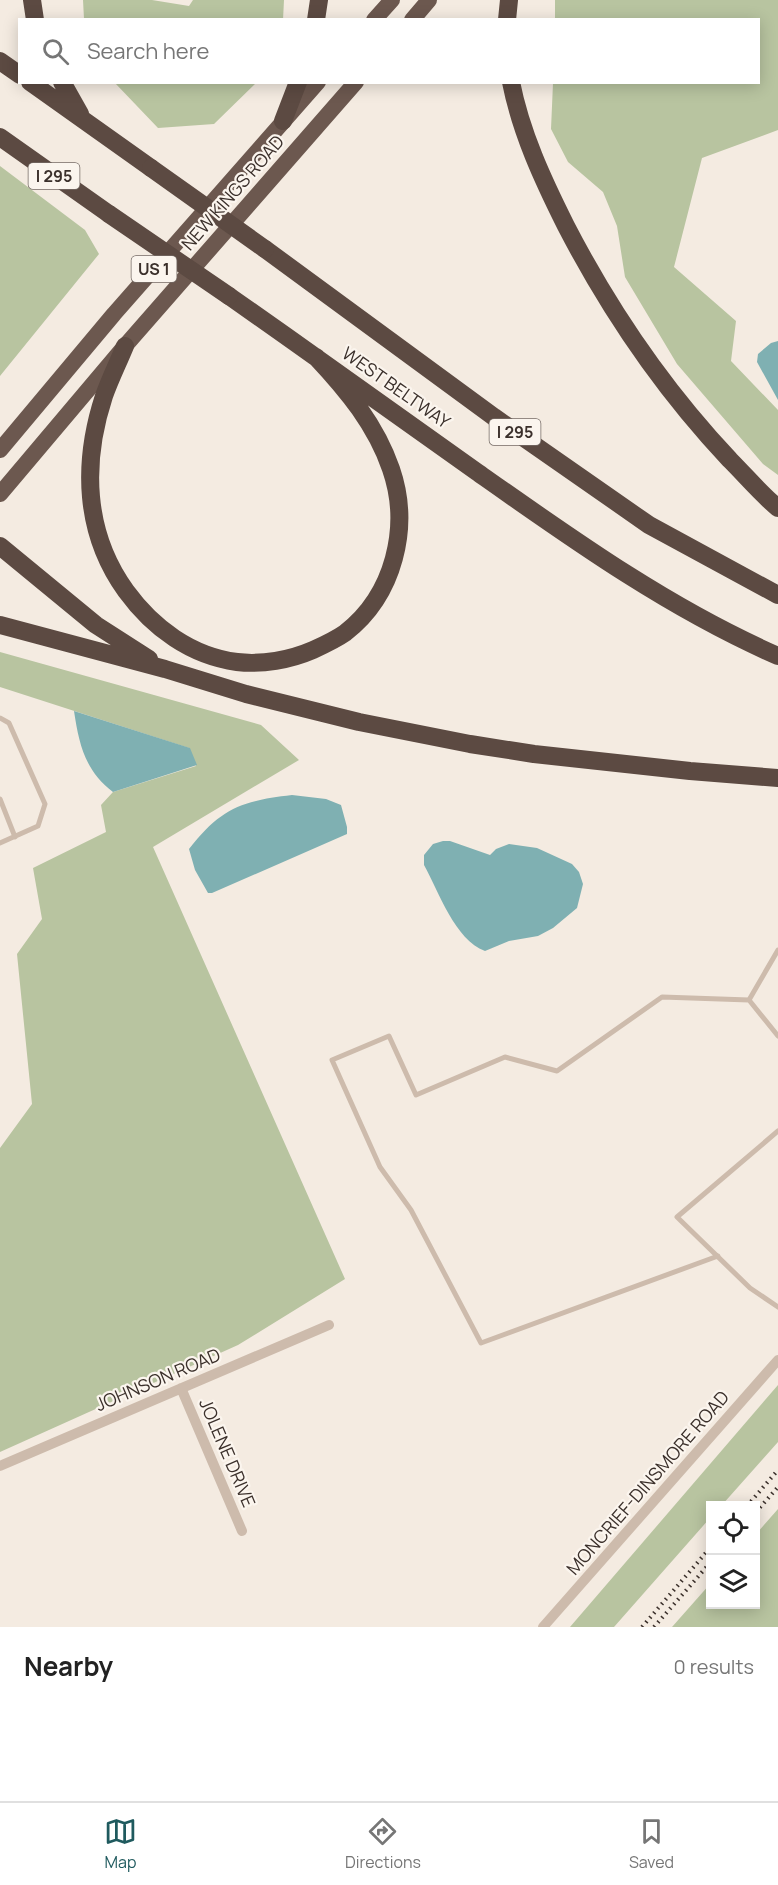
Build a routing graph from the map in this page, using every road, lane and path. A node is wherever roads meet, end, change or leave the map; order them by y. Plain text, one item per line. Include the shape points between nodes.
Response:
1 (32, 0) edge
2 (319, 0) edge
3 (392, 0) edge
4 (429, 0) edge
5 (509, 0) edge
6 (35, 18) edge
7 (316, 18) edge
8 (376, 18) edge
9 (414, 18) edge
10 (507, 18) edge
11 (0, 61) edge
12 (18, 74) edge
13 (33, 84) edge
14 (63, 84) edge
15 (297, 84) edge
16 (316, 84) edge
17 (354, 84) edge
18 (512, 84) edge
19 (84, 121) junction
20 (283, 121) junction
21 (0, 137) edge
22 (125, 346) junction
23 (316, 357) junction
24 (0, 450) edge
25 (0, 494) edge
26 (778, 508) edge
27 (0, 546) edge
28 (778, 595) edge
29 (0, 625) edge
30 (778, 656) edge
31 (165, 669) junction
32 (0, 718) edge
33 (778, 778) edge
34 (0, 799) edge
35 (3, 816) edge
36 (15, 837) junction
37 (0, 843) edge
38 (778, 950) edge
39 (749, 1000) junction
40 (778, 1036) edge
41 (778, 1131) edge
42 (718, 1256) junction
43 (777, 1303) edge
44 (329, 1325) dead end
45 (778, 1360) edge
46 (181, 1388) junction
47 (0, 1467) edge
48 (242, 1531) dead end
49 (543, 1627) edge

1 - 6 highway
2 - 7 highway
3 - 8 highway
4 - 9 highway
5 - 10 highway
11 - 12 highway
13 - 19 highway, WEST BELTWAY / I 295
14 - 19 highway
15 - 20 highway
16 - 20 highway, NEW KINGS ROAD / US 1
17 - 22 highway, NEW KINGS ROAD / US 1
18 - 26 highway via 528,144 548,190 606,300 652,367 704,432
19 - 28 highway, WEST BELTWAY / I 295, bridge via 649,525
20 - 24 highway, NEW KINGS ROAD / US 1
21 - 23 highway, WEST BELTWAY / I 295, bridge
22 - 23 highway via 104,395 89,466 96,531 104,555 134,602 164,631 190,648 239,662 273,662 300,656 346,632 369,609 387,580 396,554 399,505 392,470 374,431 348,392
22 - 25 highway, NEW KINGS ROAD / US 1
23 - 30 highway, WEST BELTWAY / I 295 via 607,561 686,609
27 - 31 highway via 96,625
29 - 31 highway
31 - 33 highway via 246,694 470,744
32 - 36 lane via 9,723 45,804 38,826
34 - 35 lane
35 - 36 lane
36 - 37 lane
38 - 39 lane
39 - 40 lane
39 - 42 lane via 662,996 557,1071 505,1057 416,1095 389,1036 332,1060 380,1167 411,1210 481,1343
41 - 42 lane via 677,1216
42 - 43 lane via 750,1288
44 - 46 street, JOHNSON ROAD
45 - 49 street, MONCRIEF-DINSMORE ROAD
46 - 47 street, JOHNSON ROAD
46 - 48 street, JOLENE DRIVE

